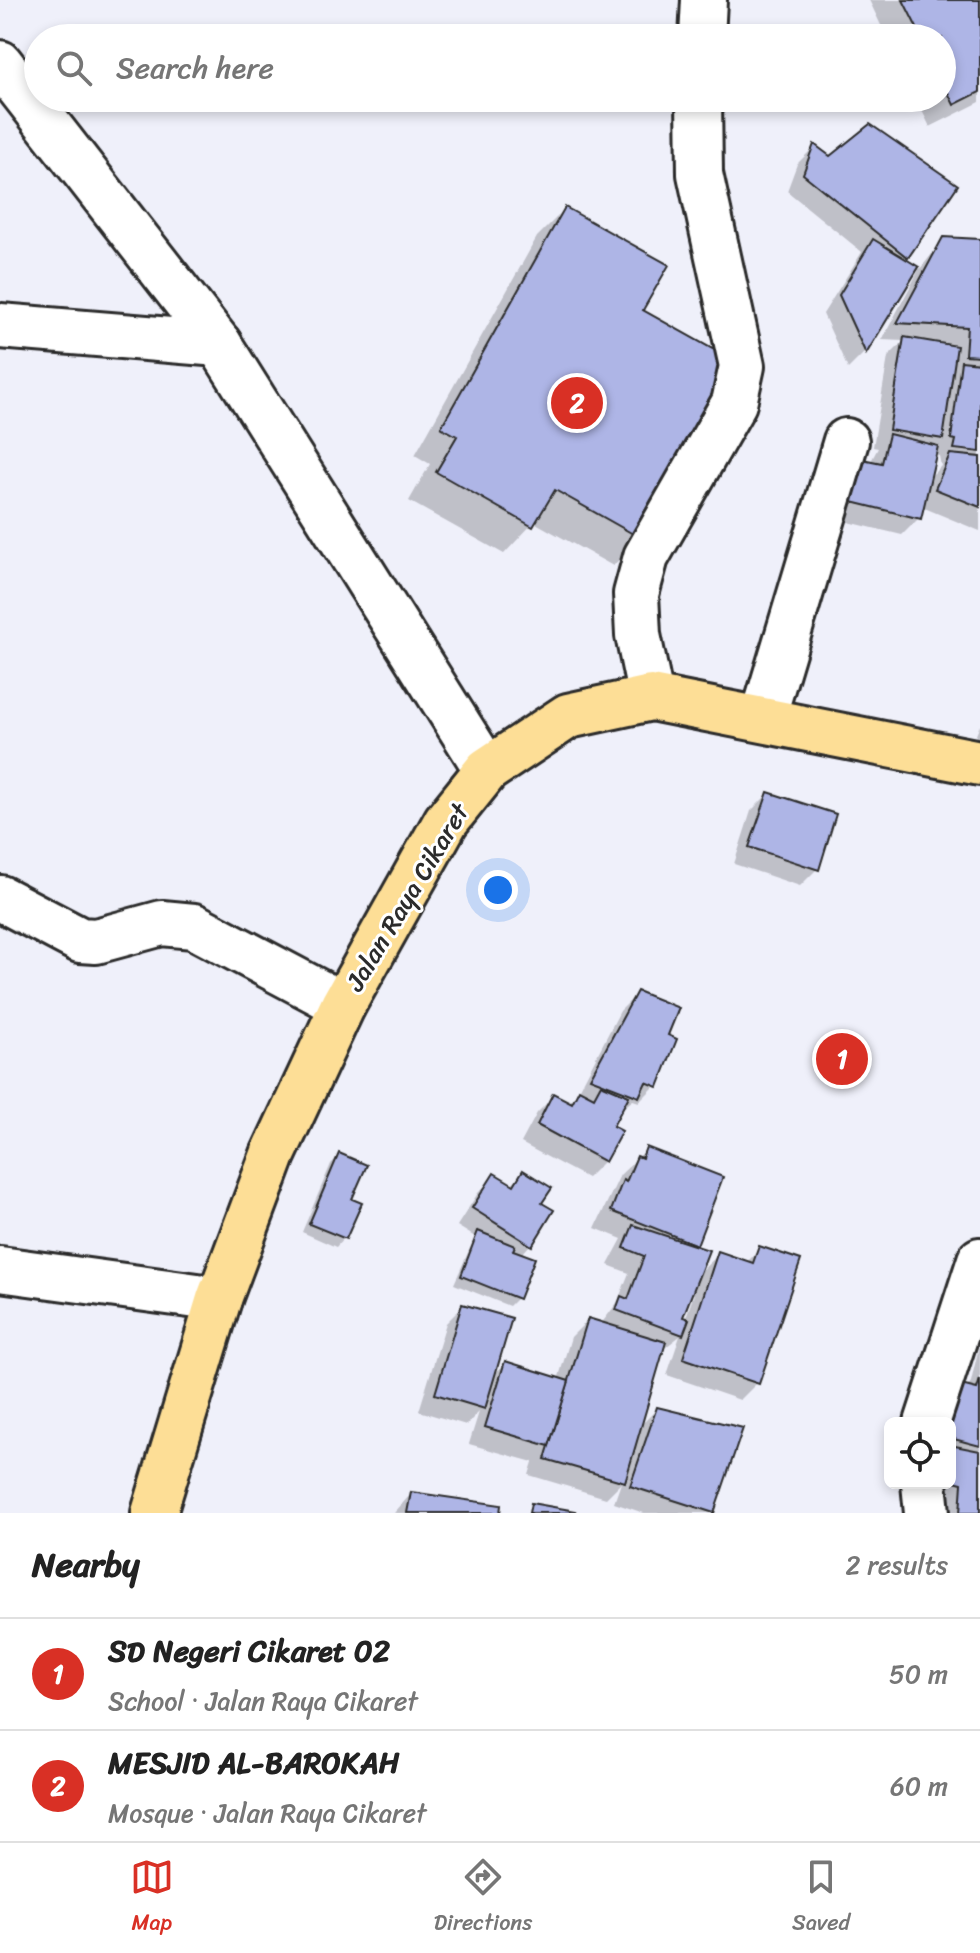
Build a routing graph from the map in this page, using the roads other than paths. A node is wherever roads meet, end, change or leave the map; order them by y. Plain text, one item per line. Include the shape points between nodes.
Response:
1 (704, 0) edge
2 (703, 24) edge
3 (0, 63) edge
4 (24, 94) edge
5 (38, 112) edge
6 (699, 112) edge
7 (0, 326) edge
8 (219, 344) junction
9 (846, 441) dead end
10 (651, 698) junction
11 (763, 718) junction
12 (980, 763) edge
13 (487, 770) junction
14 (0, 898) edge
15 (343, 1005) junction
16 (980, 1260) edge
17 (0, 1269) edge
18 (219, 1299) junction
19 (929, 1417) edge
20 (925, 1489) edge
21 (154, 1513) edge
22 (927, 1513) edge

1 - 2 street
3 - 4 street
5 - 8 street
6 - 10 street via 700,174 742,366 734,403 646,557 636,594
7 - 8 street
8 - 13 street
9 - 11 street
10 - 11 main road, Jalan Raya Cikaret
10 - 13 main road, Jalan Raya Cikaret via 568,716
11 - 12 main road, Jalan Raya Cikaret
13 - 15 main road, Jalan Raya Cikaret via 446,821
14 - 15 street via 80,940 96,941 162,923 194,926
15 - 18 main road, Jalan Raya Cikaret via 273,1155
16 - 19 street
17 - 18 street
18 - 21 main road, Jalan Raya Cikaret
20 - 22 street

